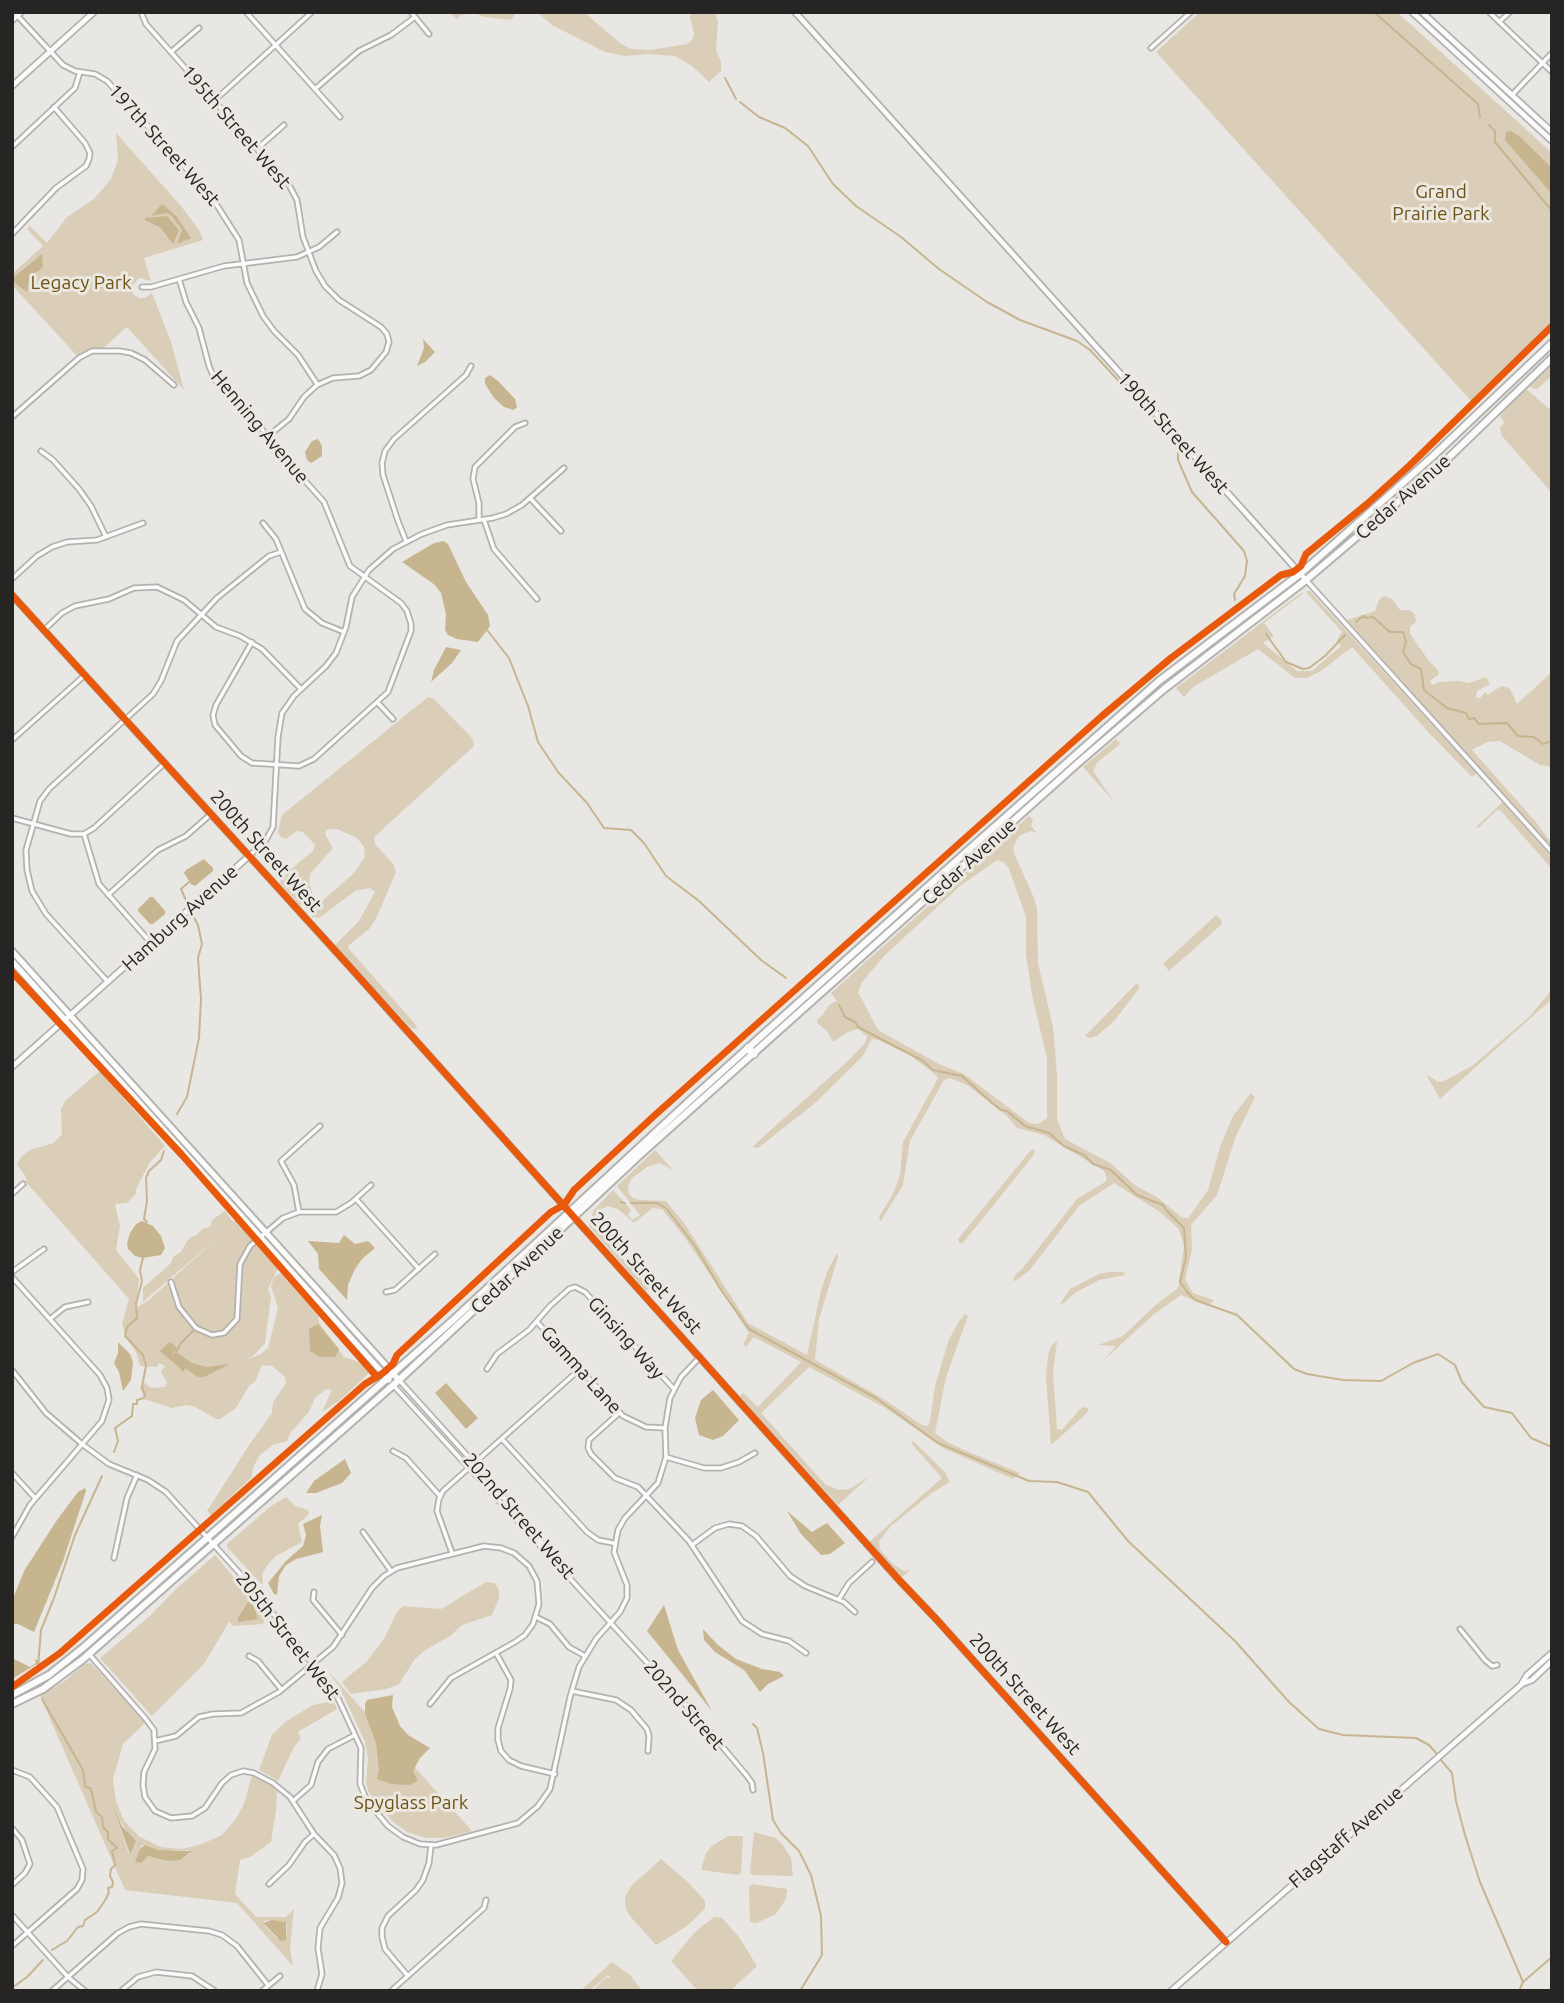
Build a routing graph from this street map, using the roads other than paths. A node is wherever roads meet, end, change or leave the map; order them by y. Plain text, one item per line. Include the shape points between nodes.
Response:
1 (94, 12) edge
2 (141, 12) edge
3 (246, 12) edge
4 (312, 12) edge
5 (411, 12) edge
6 (795, 12) edge
7 (1191, 12) edge
8 (1412, 12) edge
9 (1422, 12) edge
10 (1489, 12) edge
11 (1510, 12) edge
12 (18, 13) edge
13 (415, 17) junction
14 (12, 21) edge
15 (1499, 22) junction
16 (199, 28) dead end
17 (429, 34) dead end
18 (276, 46) junction
19 (1152, 48) dead end
20 (50, 52) junction
21 (171, 52) junction
22 (1552, 53) edge
23 (1542, 63) junction
24 (80, 72) junction
25 (1552, 72) edge
26 (12, 86) edge
27 (316, 89) junction
28 (1512, 95) junction
29 (215, 100) junction
30 (1507, 100) junction
31 (54, 107) junction
32 (340, 117) dead end
33 (284, 125) dead end
34 (1552, 132) edge
35 (1552, 141) edge
36 (12, 147) edge
37 (258, 148) junction
38 (337, 232) dead end
39 (12, 234) edge
40 (308, 252) junction
41 (243, 264) junction
42 (179, 279) junction
43 (142, 287) dead end
44 (1552, 343) edge
45 (1552, 358) edge
46 (471, 366) dead end
47 (174, 385) dead end
48 (317, 385) junction
49 (12, 418) edge
50 (525, 423) dead end
51 (267, 437) junction
52 (41, 451) dead end
53 (564, 467) dead end
54 (530, 498) junction
55 (481, 520) junction
56 (143, 523) dead end
57 (264, 523) dead end
58 (561, 531) dead end
59 (106, 537) junction
60 (407, 541) junction
61 (281, 552) junction
62 (1300, 574) junction
63 (363, 577) junction
64 (12, 579) edge
65 (1306, 580) junction
66 (12, 594) edge
67 (537, 599) dead end
68 (201, 615) junction
69 (44, 630) junction
70 (344, 632) junction
71 (252, 642) junction
72 (85, 675) junction
73 (301, 689) junction
74 (377, 702) junction
75 (393, 719) dead end
76 (125, 720) junction
77 (12, 740) edge
78 (165, 763) junction
79 (276, 765) junction
80 (211, 814) junction
81 (12, 818) edge
82 (32, 824) junction
83 (83, 834) junction
84 (1552, 852) edge
85 (249, 856) junction
86 (108, 895) junction
87 (151, 943) junction
88 (12, 951) edge
89 (12, 961) edge
90 (108, 982) junction
91 (68, 1018) junction
92 (751, 1051) junction
93 (12, 1067) edge
94 (320, 1126) dead end
95 (23, 1184) dead end
96 (371, 1185) dead end
97 (12, 1194) edge
98 (356, 1199) junction
99 (569, 1210) junction
100 (299, 1212) junction
101 (575, 1217) junction
102 (263, 1234) junction
103 (44, 1249) dead end
104 (435, 1254) dead end
105 (419, 1269) junction
106 (12, 1275) edge
107 (170, 1282) dead end
108 (386, 1292) dead end
109 (88, 1302) dead end
110 (50, 1319) junction
111 (537, 1322) junction
112 (700, 1357) junction
113 (487, 1369) dead end
114 (580, 1369) junction
115 (12, 1370) edge
116 (390, 1376) junction
117 (396, 1382) junction
118 (674, 1389) junction
119 (619, 1413) junction
120 (664, 1428) junction
121 (502, 1439) junction
122 (82, 1444) junction
123 (393, 1451) dead end
124 (755, 1453) dead end
125 (666, 1457) junction
126 (474, 1463) junction
127 (469, 1468) junction
128 (12, 1473) edge
129 (137, 1475) junction
130 (440, 1496) junction
131 (647, 1497) junction
132 (35, 1498) junction
133 (363, 1532) dead end
134 (12, 1537) edge
135 (207, 1538) junction
136 (614, 1543) junction
137 (213, 1544) junction
138 (692, 1545) junction
139 (452, 1553) junction
140 (114, 1558) dead end
141 (872, 1562) dead end
142 (391, 1572) junction
143 (314, 1592) dead end
144 (588, 1596) junction
145 (839, 1599) junction
146 (855, 1612) dead end
147 (536, 1617) junction
148 (611, 1622) junction
149 (1460, 1629) dead end
150 (342, 1635) junction
151 (496, 1653) junction
152 (806, 1653) dead end
153 (1552, 1653) edge
154 (89, 1654) junction
155 (249, 1656) dead end
156 (585, 1656) junction
157 (1552, 1661) edge
158 (314, 1665) junction
159 (1497, 1665) dead end
160 (1522, 1684) junction
161 (282, 1690) junction
162 (572, 1691) junction
163 (12, 1695) edge
164 (12, 1704) edge
165 (430, 1704) dead end
166 (355, 1735) junction
167 (155, 1741) junction
168 (648, 1751) dead end
169 (12, 1770) edge
170 (555, 1774) junction
171 (753, 1790) dead end
172 (293, 1801) junction
173 (12, 1828) edge
174 (314, 1834) junction
175 (431, 1845) junction
176 (269, 1884) dead end
177 (12, 1885) edge
178 (486, 1900) dead end
179 (12, 1915) edge
180 (28, 1932) junction
181 (1226, 1942) junction
182 (13, 1944) edge
183 (280, 1976) dead end
184 (408, 1976) junction
185 (68, 1977) junction
186 (268, 1985) junction
187 (52, 1991) edge
188 (85, 1991) edge
189 (121, 1991) edge
190 (215, 1991) edge
191 (262, 1991) edge
192 (317, 1991) edge
193 (391, 1991) edge
194 (1171, 1991) edge

1 - 20 street
2 - 21 street, 195th Street West
3 - 18 street
4 - 18 street
5 - 13 street
6 - 62 street, 190th Street West
7 - 19 street
8 - 30 street
9 - 28 street
10 - 15 street
11 - 15 street
12 - 14 street
12 - 20 street, 197th Street West
13 - 17 street
13 - 27 street via 355,54
15 - 23 street
16 - 21 street
18 - 27 street
18 - 29 street
20 - 24 street, 197th Street West via 63,65
20 - 26 street
21 - 29 street, 195th Street West
22 - 23 street
23 - 25 street
23 - 28 street
24 - 31 street via 75,88
24 - 41 street, 197th Street West via 107,81 211,196 236,234
27 - 32 street
28 - 30 street
28 - 34 street
29 - 37 street, 195th Street West
30 - 35 street
31 - 36 street
31 - 39 street via 85,143 89,159
33 - 37 street
37 - 40 street, 195th Street West via 295,194
38 - 40 street
40 - 41 street
40 - 48 street, 195th Street West via 328,290 383,328 389,340 383,358 368,373
41 - 42 street
41 - 48 street, 197th Street West via 248,288 263,316 298,355
42 - 43 street
42 - 51 street, Henning Avenue via 213,377 247,408
44 - 62 main road, Cedar Avenue
45 - 65 main road, Cedar Avenue via 1440,466
46 - 60 street via 385,452 383,475
47 - 49 street via 145,360 120,351 88,352
48 - 51 street via 286,423
50 - 55 street via 515,427 475,467
51 - 63 street, Henning Avenue via 324,502 350,566
52 - 59 street via 79,489
53 - 54 street, Hamburg Avenue
54 - 55 street, Hamburg Avenue via 506,514
54 - 58 street
55 - 60 street, Hamburg Avenue via 439,527
55 - 67 street via 494,549
56 - 59 street
57 - 61 street
59 - 64 street via 52,547
60 - 63 street, Hamburg Avenue via 383,556
61 - 68 street via 227,589
61 - 70 street via 305,609
62 - 65 street, 190th Street West
62 - 92 main road, Cedar Avenue via 1159,681
63 - 70 street, Hamburg Avenue via 352,597
63 - 74 street, Henning Avenue via 405,607 411,624 392,685
65 - 84 street, 190th Street West
65 - 92 main road, Cedar Avenue via 1164,689
66 - 69 street, 200th Street West
68 - 69 street via 167,590 142,586 75,606
68 - 71 street via 216,627
68 - 76 street via 174,646 156,690
69 - 72 street, 200th Street West
70 - 73 street, Hamburg Avenue via 330,662
71 - 73 street
71 - 79 street, Henning Avenue via 216,705 214,722 247,761
72 - 76 street, 200th Street West
72 - 77 street
73 - 79 street, Hamburg Avenue via 280,720
74 - 75 street
74 - 79 street, Henning Avenue via 310,762
76 - 78 street, 200th Street West
76 - 82 street via 44,794
78 - 80 street, 200th Street West
78 - 83 street
79 - 85 street, Hamburg Avenue via 273,827
80 - 85 street, 200th Street West
80 - 86 street via 186,836 158,850
81 - 82 street
82 - 83 street
82 - 90 street via 26,863 37,901
83 - 86 street via 98,882
85 - 87 street, Hamburg Avenue
85 - 99 street, 200th Street West
86 - 87 street
87 - 90 street, Hamburg Avenue
88 - 91 main road
89 - 91 main road
90 - 91 street, Hamburg Avenue
91 - 93 street, Hamburg Avenue
91 - 102 main road
92 - 99 main road, Cedar Avenue
92 - 101 main road, Cedar Avenue
94 - 100 street via 281,1161 294,1185
95 - 97 street
96 - 98 street
98 - 100 street via 331,1213
98 - 105 street
99 - 101 street, 200th Street West
99 - 116 main road, Cedar Avenue
100 - 102 street
101 - 112 street, 200th Street West
101 - 117 main road, Cedar Avenue
102 - 107 street via 242,1258 237,1320 224,1333 212,1335 196,1328 179,1307
102 - 116 main road
103 - 106 street
104 - 105 street
105 - 108 street via 395,1290
106 - 110 street
109 - 110 street via 65,1307
110 - 122 street via 99,1373 108,1392 102,1421
111 - 113 street, Ginsing Way via 497,1354
111 - 114 street, Gamma Lane
111 - 118 street, Ginsing Way via 569,1289 580,1288
112 - 118 street
112 - 181 street, 200th Street West
114 - 119 street, Gamma Lane
114 - 121 street
115 - 122 street via 48,1414
116 - 117 main road
116 - 135 main road, Cedar Avenue
117 - 126 street, 202nd Street West
117 - 127 street, 202nd Street West
117 - 137 main road, Cedar Avenue
118 - 120 street
119 - 120 street, Gamma Lane via 642,1426
119 - 131 street via 591,1438 588,1448 612,1476 634,1485
120 - 125 street
121 - 126 street
121 - 136 street via 587,1532
122 - 129 street via 109,1464
122 - 132 street
123 - 130 street via 406,1458
124 - 125 street via 722,1468
125 - 131 street
126 - 127 street
126 - 144 street, 202nd Street West
127 - 130 street
127 - 144 street, 202nd Street West
128 - 132 street
129 - 135 street, 205th Street West via 166,1492
129 - 140 street via 127,1497
130 - 139 street via 438,1516
131 - 136 street via 622,1521
131 - 138 street
132 - 134 street
133 - 142 street
135 - 137 street, 205th Street West
135 - 163 main road, Cedar Avenue via 64,1664
136 - 148 street, 205th Street West via 628,1590 623,1607
137 - 154 main road, Cedar Avenue
137 - 158 street, 205th Street West
138 - 145 street via 715,1528 742,1527 796,1580
138 - 152 street via 743,1621
139 - 142 street
139 - 147 street via 490,1546 518,1556 537,1581 540,1600
141 - 145 street
142 - 150 street via 372,1588
143 - 150 street via 313,1600
144 - 148 street, 202nd Street
145 - 146 street
147 - 151 street via 523,1637
147 - 156 street
148 - 156 street, 205th Street West
148 - 171 street, 202nd Street via 705,1726
149 - 159 street via 1492,1666
150 - 158 street
151 - 165 street via 451,1678
151 - 170 street via 511,1680 498,1728 501,1751 521,1766
153 - 160 street, Flagstaff Avenue
154 - 164 main road, Cedar Avenue via 56,1681
154 - 167 street via 148,1721
155 - 161 street
156 - 162 street, 205th Street West
157 - 160 street, Flagstaff Avenue
158 - 161 street
158 - 166 street, 205th Street West via 336,1694
160 - 181 street, Flagstaff Avenue
161 - 167 street via 241,1713 199,1717 176,1735
162 - 168 street via 615,1700 631,1710 647,1729
162 - 170 street, 205th Street West
166 - 172 street via 328,1749 318,1762 311,1786
166 - 175 street, 205th Street West via 362,1754 360,1787 369,1804 399,1834
167 - 172 street via 143,1789 149,1804 161,1815 181,1819 195,1815 224,1780 243,1771 268,1780
169 - 180 street via 27,1774 57,1807 83,1869 77,1889
170 - 175 street, 205th Street West via 542,1802 518,1823
172 - 174 street
173 - 177 street via 30,1861 26,1873
174 - 176 street
174 - 192 street via 336,1859 342,1879 338,1898 320,1928 322,1970
175 - 184 street via 423,1880 382,1928 385,1949
178 - 184 street via 484,1908
179 - 180 street
180 - 182 street
180 - 185 street
181 - 194 street, Flagstaff Avenue
183 - 186 street
184 - 193 street
185 - 186 street via 121,1931 145,1924 222,1935 237,1946
185 - 187 street
185 - 188 street
186 - 191 street
189 - 190 street via 138,1977 156,1972 192,1976

